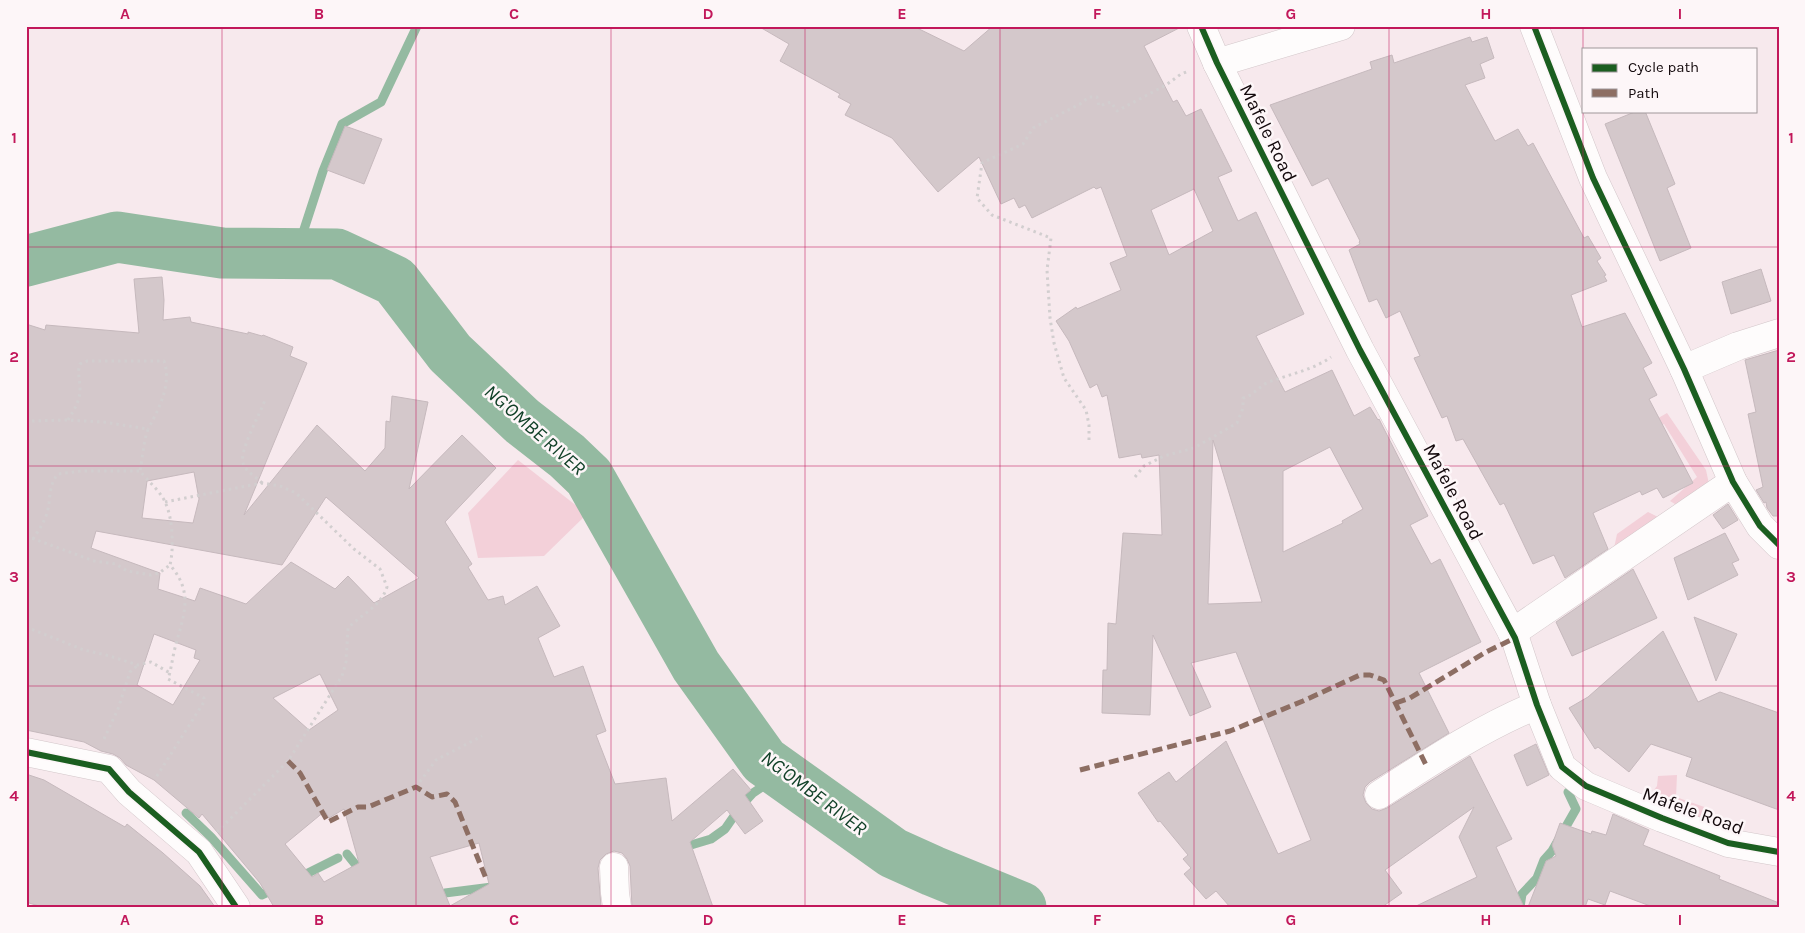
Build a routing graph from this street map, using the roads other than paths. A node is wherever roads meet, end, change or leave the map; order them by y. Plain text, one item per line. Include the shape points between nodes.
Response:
1 (1341, 26) edge
2 (1534, 26) edge
3 (1208, 44) edge
4 (1779, 333) edge
5 (1684, 369) junction
6 (1733, 482) junction
7 (1779, 545) edge
8 (1512, 633) junction
9 (1537, 705) junction
10 (26, 752) edge
11 (1379, 795) dead end
12 (1779, 852) edge
13 (614, 867) dead end
14 (236, 907) edge
15 (617, 907) edge

1 - 3 street
2 - 5 street via 1593,178
3 - 8 street, Mafele Road via 1360,350
4 - 5 street
5 - 6 street
6 - 7 street via 1760,526
6 - 8 street
8 - 9 street, Mafele Road
9 - 11 street via 1488,728
9 - 12 street, Mafele Road via 1562,767 1586,786 1728,843
10 - 14 street via 109,769 129,792 199,852
13 - 15 street

